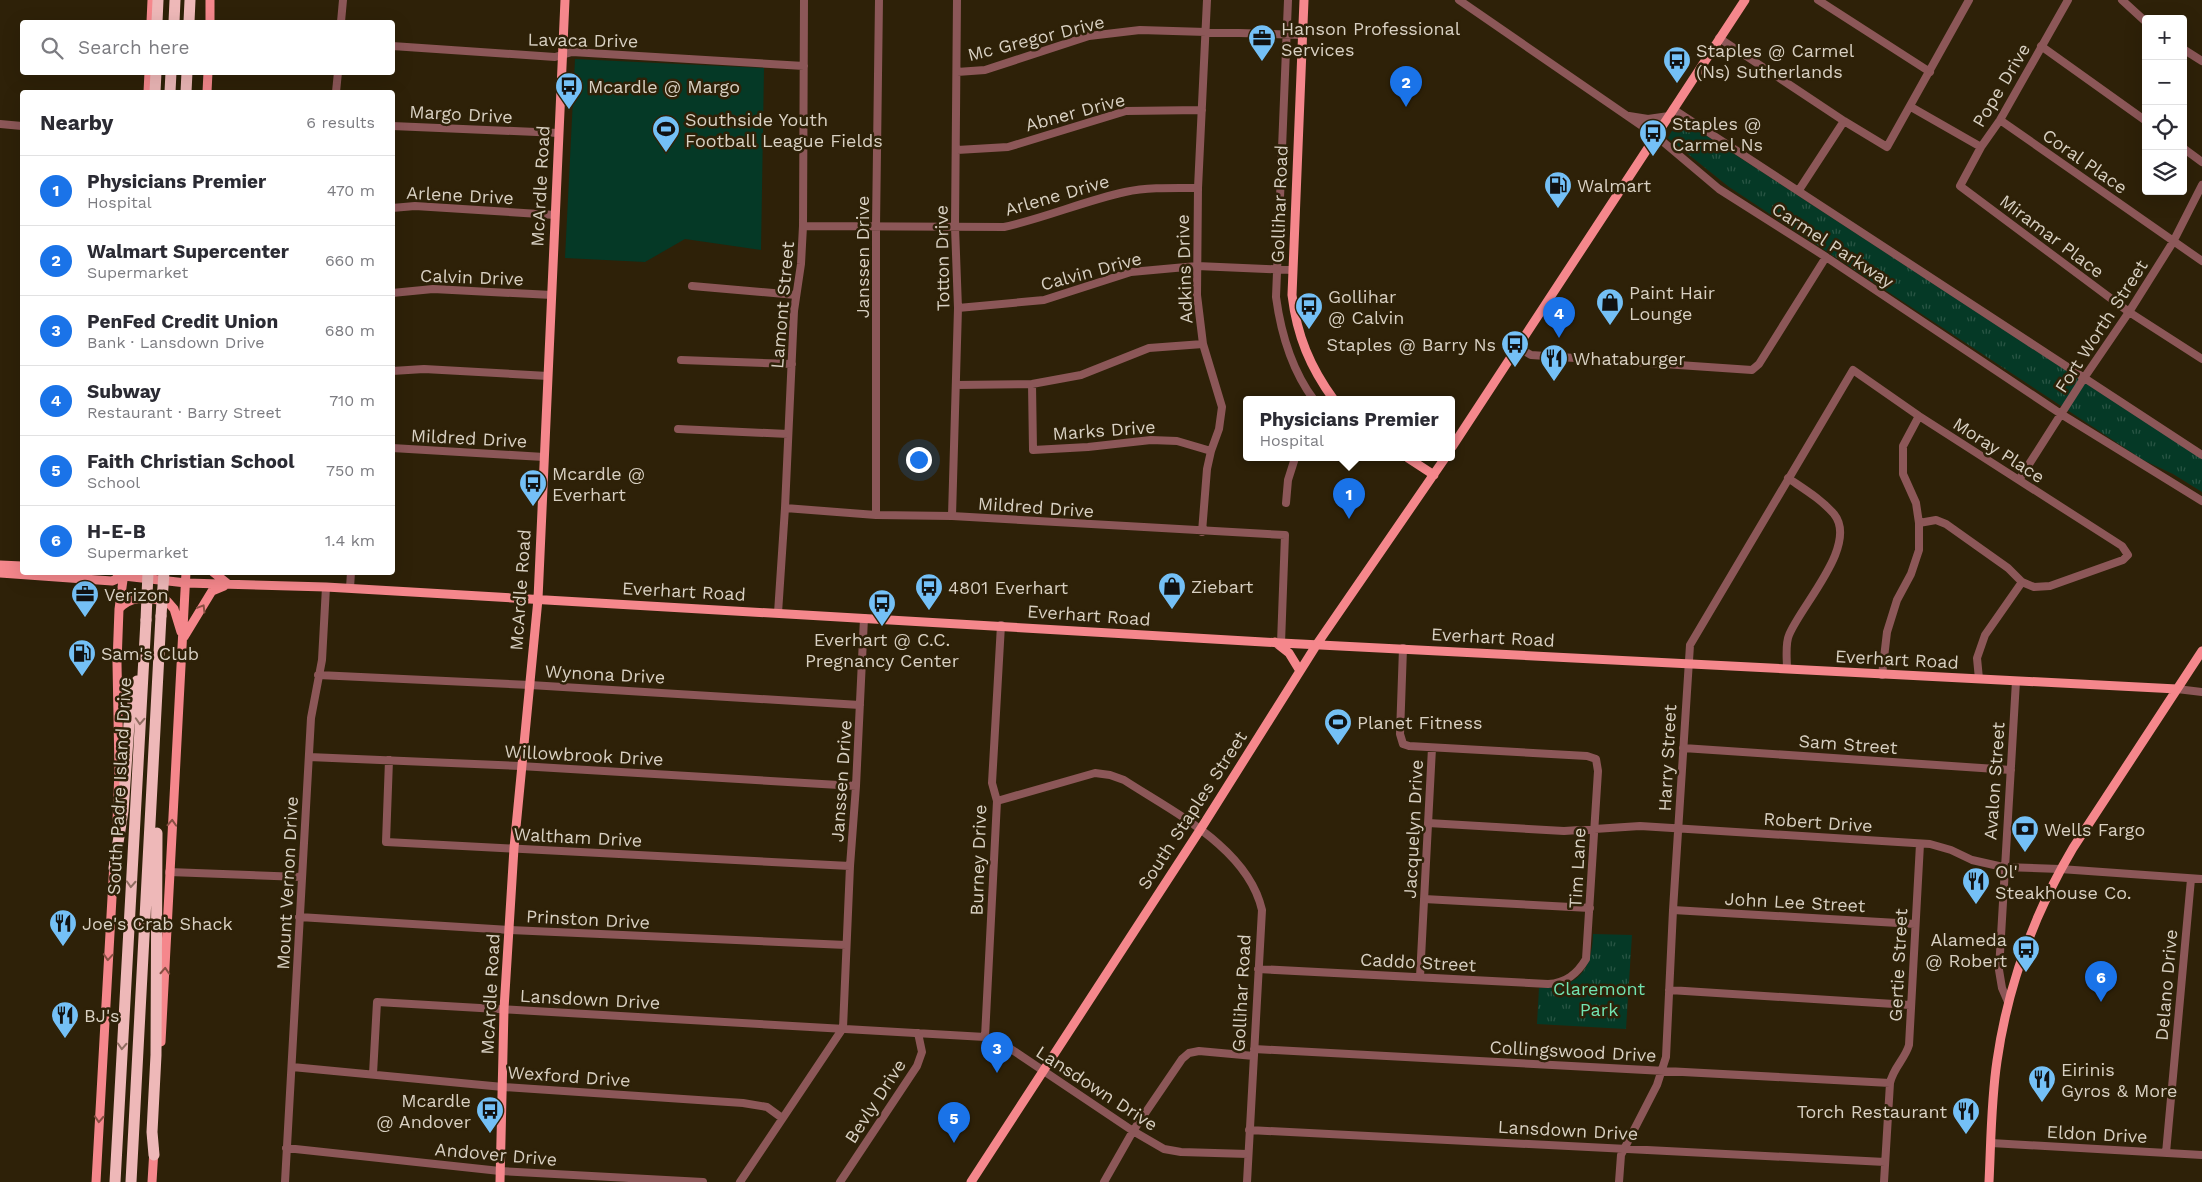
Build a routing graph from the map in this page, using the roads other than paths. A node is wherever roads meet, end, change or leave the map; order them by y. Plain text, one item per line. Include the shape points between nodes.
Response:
1 (152, 0) edge
2 (158, 0) edge
3 (175, 0) edge
4 (190, 0) edge
5 (210, 0) edge
6 (343, 0) edge
7 (565, 0) edge
8 (804, 0) edge
9 (879, 0) edge
10 (957, 0) edge
11 (1207, 0) edge
12 (1288, 0) edge
13 (1304, 0) edge
14 (1459, 0) edge
15 (1745, 0) edge
16 (1818, 0) edge
17 (1969, 0) edge
18 (2068, 0) edge
19 (2122, 0) edge
20 (2142, 18) edge
21 (151, 20) edge
22 (157, 20) edge
23 (174, 20) edge
24 (189, 20) edge
25 (210, 20) edge
26 (341, 20) edge
27 (1206, 31) junction
28 (1287, 34) junction
29 (1303, 35) junction
30 (1719, 38) junction
31 (395, 46) edge
32 (2041, 46) junction
33 (2187, 52) edge
34 (563, 54) junction
35 (2202, 62) edge
36 (804, 66) junction
37 (957, 72) junction
38 (1930, 72) junction
39 (149, 75) edge
40 (156, 75) edge
41 (171, 75) edge
42 (186, 75) edge
43 (208, 75) edge
44 (338, 75) edge
45 (148, 90) edge
46 (155, 90) edge
47 (170, 90) edge
48 (186, 90) edge
49 (207, 90) edge
50 (336, 90) edge
51 (1911, 107) junction
52 (1202, 110) junction
53 (1671, 113) junction
54 (1627, 116) junction
55 (2142, 118) edge
56 (2000, 120) junction
57 (1844, 121) junction
58 (0, 124) edge
59 (20, 126) edge
60 (395, 126) edge
61 (559, 133) junction
62 (1655, 135) junction
63 (1282, 137) junction
64 (1298, 137) junction
65 (1981, 147) junction
66 (957, 150) junction
67 (2186, 150) edge
68 (2202, 162) edge
69 (2202, 185) edge
70 (1960, 186) joint
71 (1198, 188) junction
72 (1799, 190) junction
73 (395, 208) edge
74 (555, 215) junction
75 (803, 226) junction
76 (876, 226) junction
77 (955, 227) junction
78 (2173, 242) junction
79 (1826, 257) junction
80 (2202, 261) edge
81 (1197, 266) junction
82 (1276, 269) junction
83 (1292, 270) junction
84 (692, 286) dead end
85 (395, 293) edge
86 (552, 294) junction
87 (796, 295) junction
88 (958, 308) junction
89 (2129, 312) junction
90 (1203, 344) junction
91 (1517, 347) junction
92 (2202, 358) edge
93 (681, 360) dead end
94 (792, 364) junction
95 (1853, 370) joint
96 (395, 371) edge
97 (548, 376) junction
98 (2084, 378) junction
99 (1032, 384) junction
100 (956, 385) junction
101 (1311, 396) edge
102 (1331, 396) edge
103 (2062, 414) junction
104 (1919, 416) junction
105 (678, 429) dead end
106 (788, 434) junction
107 (1455, 442) edge
108 (395, 448) edge
109 (1211, 451) junction
110 (2202, 455) edge
111 (544, 457) junction
112 (1294, 461) edge
113 (1413, 461) edge
114 (1443, 461) edge
115 (1434, 474) junction
116 (1788, 478) junction
117 (2018, 480) junction
118 (2202, 501) edge
119 (1286, 503) dead end
120 (785, 508) junction
121 (876, 515) junction
122 (952, 516) junction
123 (1919, 523) junction
124 (1202, 532) junction
125 (0, 565) edge
126 (20, 566) edge
127 (0, 573) edge
128 (20, 574) edge
129 (28, 575) edge
130 (120, 575) edge
131 (121, 575) edge
132 (128, 575) edge
133 (148, 575) edge
134 (164, 575) edge
135 (186, 575) edge
136 (217, 575) edge
137 (351, 575) edge
138 (2022, 582) junction
139 (186, 583) junction
140 (228, 584) junction
141 (326, 587) junction
142 (350, 588) junction
143 (538, 600) junction
144 (119, 609) junction
145 (778, 613) junction
146 (864, 618) junction
147 (146, 623) junction
148 (1001, 625) junction
149 (183, 640) junction
150 (1278, 642) junction
151 (1317, 644) junction
152 (1403, 648) junction
153 (2202, 651) edge
154 (1688, 664) junction
155 (1787, 669) junction
156 (1300, 671) junction
157 (318, 675) junction
158 (1882, 675) junction
159 (1979, 679) junction
160 (158, 681) junction
161 (2016, 681) junction
162 (530, 685) junction
163 (2177, 689) junction
164 (2202, 692) edge
165 (860, 705) junction
166 (1432, 748) junction
167 (1682, 748) junction
168 (309, 757) junction
169 (390, 760) junction
170 (520, 766) junction
171 (2011, 770) junction
172 (856, 786) junction
173 (997, 801) junction
174 (1428, 823) junction
175 (1594, 828) junction
176 (1678, 829) junction
177 (1200, 830) junction
178 (1920, 844) junction
179 (514, 848) junction
180 (850, 866) junction
181 (2003, 867) junction
182 (114, 868) junction
183 (2060, 869) junction
184 (169, 872) junction
185 (301, 877) junction
186 (2191, 879) junction
187 (2202, 880) edge
188 (1424, 899) junction
189 (1590, 908) junction
190 (1673, 910) junction
191 (299, 917) junction
192 (1915, 924) junction
193 (510, 930) junction
194 (846, 945) junction
195 (1258, 969) junction
196 (1574, 975) joint
197 (1420, 977) junction
198 (1669, 990) junction
199 (2008, 1002) junction
200 (1910, 1005) junction
201 (504, 1009) junction
202 (843, 1028) junction
203 (918, 1033) junction
204 (985, 1037) junction
205 (1254, 1053) junction
206 (292, 1067) junction
207 (1663, 1070) junction
208 (1042, 1072) junction
209 (372, 1074) junction
210 (1890, 1082) junction
211 (503, 1087) junction
212 (782, 1118) junction
213 (1250, 1130) junction
214 (1133, 1131) junction
215 (1991, 1143) junction
216 (286, 1148) junction
217 (1624, 1148) junction
218 (2166, 1153) junction
219 (1248, 1154) junction
220 (154, 1155) junction
221 (2202, 1155) edge
222 (1885, 1162) junction
223 (500, 1171) junction
224 (96, 1182) edge
225 (115, 1182) edge
226 (131, 1182) edge
227 (152, 1182) edge
228 (285, 1182) edge
229 (500, 1182) edge
230 (703, 1182) edge
231 (740, 1182) edge
232 (840, 1182) edge
233 (971, 1182) edge
234 (1104, 1182) edge
235 (1246, 1182) edge
236 (1618, 1182) edge
237 (1884, 1182) edge
238 (1989, 1182) edge

1 - 21 main road
2 - 22 highway
3 - 23 highway
4 - 24 highway
5 - 25 main road
6 - 26 street
7 - 34 main road, McArdle Road
8 - 36 street, Lamont Street
9 - 76 street, Janssen Drive
10 - 37 street, Totton Drive
11 - 27 street, Adkins Drive
12 - 28 street
13 - 29 main road, Gollihar Road
14 - 54 street, Carmel Parkway
15 - 30 main road
16 - 38 street
17 - 38 street
18 - 32 street, Pope Drive
19 - 20 street
27 - 28 street, Mc Gregor Drive
27 - 37 street, Mc Gregor Drive via 1140,30 1089,36 985,70
27 - 52 street, Adkins Drive
28 - 29 street, Mc Gregor Drive
28 - 63 street
29 - 64 main road, Gollihar Road
30 - 53 main road
30 - 57 street
31 - 34 street, Lavaca Drive via 555,57
32 - 55 street
32 - 56 street, Pope Drive
33 - 35 street
34 - 36 street, Lavaca Drive
34 - 61 main road, McArdle Road
36 - 75 street, Lamont Street
37 - 66 street, Totton Drive
38 - 51 street
39 - 45 main road
40 - 46 highway
41 - 47 highway
42 - 48 highway
43 - 49 main road
44 - 50 street
51 - 57 street via 1887,147
51 - 65 street
52 - 66 street, Abner Drive via 1126,111 1008,147
52 - 71 street, Adkins Drive
53 - 54 street via 1648,119
53 - 62 main road
53 - 72 street, Carmel Parkway
54 - 62 street, Carmel Parkway
56 - 65 street, Pope Drive
56 - 78 street, Coral Place
57 - 72 street
58 - 59 street
60 - 61 street, Margo Drive
61 - 74 main road, McArdle Road
62 - 79 street, Carmel Parkway via 1719,189
62 - 91 main road
63 - 64 street
63 - 82 street
64 - 83 main road, Gollihar Road
65 - 70 street, Pope Drive
66 - 77 street, Totton Drive
67 - 68 street
69 - 78 street, Fort Worth Street
70 - 89 street, Miramar Place
71 - 77 street, Arlene Drive via 1125,192 1004,227
71 - 81 street, Adkins Drive
72 - 98 street, Carmel Parkway
73 - 74 street, Arlene Drive via 414,206
74 - 86 main road, McArdle Road
75 - 76 street, Arlene Drive
75 - 87 street, Lamont Street via 802,264
76 - 77 street, Arlene Drive
76 - 121 street, Janssen Drive
77 - 88 street, Totton Drive
78 - 80 street, Coral Place
78 - 89 street, Fort Worth Street
79 - 91 street via 1759,364 1752,370 1531,355
79 - 103 street, Carmel Parkway
81 - 82 street, Calvin Drive
81 - 88 street, Calvin Drive via 1131,272 1044,300
81 - 90 street, Adkins Drive via 1198,315
82 - 83 street, Calvin Drive
82 - 101 street via 1276,296 1284,338 1301,380
83 - 102 main road, Gollihar Road via 1298,332 1311,366
84 - 87 street
85 - 86 street, Calvin Drive via 433,289
86 - 97 main road, McArdle Road
87 - 94 street, Lamont Street
88 - 100 street, Totton Drive
89 - 92 street, Miramar Place
89 - 98 street, Fort Worth Street
90 - 99 street via 1148,348 1081,375
90 - 109 street, Adkins Drive via 1222,407
91 - 107 main road
93 - 94 street
94 - 106 street, Lamont Street
95 - 104 street, Moray Place
95 - 116 street, Harry Street
96 - 97 street via 424,369
97 - 111 main road, McArdle Road
98 - 103 street, Fort Worth Street
98 - 110 street, Carmel Parkway
99 - 100 street
99 - 109 street, Marks Drive via 1034,450 1152,440 1177,441
100 - 122 street, Totton Drive
103 - 117 street, Fort Worth Street
103 - 118 street, Carmel Parkway
104 - 117 street, Moray Place
104 - 123 street via 1903,446 1903,474 1916,503
105 - 106 street
106 - 120 street, Lamont Street
108 - 111 street, Mildred Drive
109 - 124 street, Adkins Drive
111 - 143 main road, McArdle Road
112 - 119 street
113 - 115 main road
114 - 115 main road, South Staples Street
115 - 151 main road, South Staples Street
116 - 154 street, Harry Street via 1690,644
116 - 155 street via 1816,497 1835,516 1841,537 1834,560 1788,636
117 - 138 street, Moray Place via 2122,546 2128,555 2123,560 2050,586 2034,587
120 - 121 street, Mildred Drive
120 - 145 street, Lamont Street
121 - 122 street, Mildred Drive
122 - 124 street, Mildred Drive
123 - 138 street via 1936,520 1946,524 2008,568
123 - 158 street via 1919,550 1887,632
124 - 150 street, Mildred Drive via 1285,535
125 - 126 main road
127 - 128 main road, Everhart Road
129 - 130 main road, Everhart Road via 112,581
131 - 144 main road
132 - 139 main road, Everhart Road
133 - 147 highway, South Padre Island Drive, bridge
134 - 160 highway, South Padre Island Drive, bridge
135 - 139 main road
136 - 140 main road
137 - 142 street
138 - 159 street via 1985,635 1977,658
139 - 140 main road, Everhart Road
139 - 149 main road
140 - 141 main road, Everhart Road
149 -> 140 main road via 212,591
141 - 142 main road, Everhart Road
141 - 157 street, Mount Vernon Drive via 322,660
142 - 143 main road, Everhart Road
143 - 145 main road, Everhart Road
143 - 162 main road, McArdle Road
144 - 149 main road via 125,602 135,599 167,601 174,610
144 - 182 main road via 119,786
145 - 146 main road, Everhart Road
146 - 148 main road, Everhart Road
146 - 165 street, Janssen Drive
147 - 182 highway via 129,724 123,811
147 -> 225 highway, South Padre Island Drive
148 - 150 main road, Everhart Road
148 - 173 street, Burney Drive via 992,783
184 -> 149 main road
150 - 151 main road, Everhart Road
150 - 156 main road
151 - 152 main road, Everhart Road
151 - 156 main road, South Staples Street
152 - 154 main road, Everhart Road
152 - 166 street, Jacquelyn Drive via 1400,734 1403,744
153 - 163 main road
154 - 155 main road, Everhart Road
154 - 167 street, Harry Street
155 - 158 main road, Everhart Road
156 - 177 main road, South Staples Street
157 - 162 street, Wynona Drive
157 - 168 street, Mount Vernon Drive
158 - 159 main road, Everhart Road
159 - 161 main road, Everhart Road
160 - 220 highway
160 - 226 highway, South Padre Island Drive
161 - 163 main road, Everhart Road
161 - 171 street, Avalon Street
162 - 165 street, Wynona Drive
162 - 170 main road, McArdle Road
163 - 164 street, Everhart Road
163 - 183 main road
165 - 172 street, Janssen Drive
166 - 174 street, Jacquelyn Drive
166 - 175 street, Tim Lane via 1596,759
167 - 171 street, Sam Street
167 - 176 street, Harry Street
168 - 169 street, Willowbrook Drive
168 - 185 street, Mount Vernon Drive
169 - 170 street, Willowbrook Drive
169 - 179 street, Waltham Drive via 386,842
170 - 172 street, Willowbrook Drive
170 - 179 main road, McArdle Road
171 - 181 street, Avalon Street
172 - 180 street, Janssen Drive
173 - 177 street, Gollihar Road via 1095,773 1110,775 1124,780
173 - 204 street, Burney Drive
174 - 175 street, Robert Drive via 1564,831
174 - 188 street, Jacquelyn Drive
175 - 176 street, Robert Drive
175 - 189 street, Tim Lane
176 - 178 street, Robert Drive
176 - 190 street, Harry Street
177 - 195 street, Gollihar Road via 1235,859 1258,895 1262,910
177 - 208 main road, South Staples Street
178 - 181 street, Robert Drive via 1940,846 1972,860
178 - 192 street, Gertie Street
179 - 180 street, Waltham Drive
179 - 193 main road, McArdle Road
180 - 194 street, Janssen Drive
181 - 183 street, Robert Drive
181 - 199 street, Avalon Street via 1999,970
182 -> 224 main road
183 - 186 street, Robert Drive
183 - 199 main road via 2028,937
184 - 185 street
220 -> 184 main road
185 - 191 street, Mount Vernon Drive
186 - 187 street, Robert Drive
186 - 218 street, Delano Drive
188 - 189 street
188 - 197 street, Jacquelyn Drive
189 - 196 street, Tim Lane via 1586,959
190 - 192 street, John Lee Street
190 - 198 street, Harry Street
191 - 193 street, Prinston Drive
191 - 206 street, Mount Vernon Drive
192 - 200 street, Gertie Street
193 - 194 street, Prinston Drive
193 - 201 main road, McArdle Road
194 - 202 street
195 - 197 street, Caddo Street
195 - 205 street, Gollihar Road
196 - 197 street, Caddo Street via 1548,984
198 - 200 street
198 - 207 street, Harry Street
199 - 215 main road via 1997,1063
200 - 210 street, Gertie Street via 1909,1045
201 - 202 street, Lansdown Drive
201 - 209 street, Lansdown Drive via 377,1002
201 - 211 main road, McArdle Road
202 - 203 street, Lansdown Drive
202 - 212 street
203 - 204 street, Lansdown Drive
203 - 232 street, Bevly Drive via 922,1052 917,1066
204 - 208 street, Lansdown Drive via 1002,1043
205 - 207 street, Collingswood Drive
205 - 213 street, Gollihar Road
205 - 214 street, Collingswood Drive via 1189,1053
206 - 209 street, Wexford Drive
206 - 216 street, Mount Vernon Drive
207 - 210 street, Collingswood Drive
207 - 217 street, Harry Street
208 - 214 street, Lansdown Drive
208 - 233 main road, South Staples Street
209 - 211 street, Wexford Drive
210 - 222 street
211 - 212 street, Wexford Drive via 743,1103 767,1107
211 - 223 main road, McArdle Road
212 - 231 street
213 - 217 street, Lansdown Drive
213 - 219 street, Gollihar Road
214 - 219 street, Lansdown Drive via 1164,1149
214 - 234 street, Collingswood Drive
215 - 218 street, Eldon Drive
215 - 238 main road
216 - 223 street, Andover Drive
216 - 228 street, Mount Vernon Drive
217 - 222 street, Lansdown Drive
217 - 236 street, Harry Street via 1620,1155
218 - 221 street, Eldon Drive
219 - 235 street, Gollihar Road
220 - 227 main road
222 - 237 street
223 - 229 main road, McArdle Road
223 - 230 street, Andover Drive

